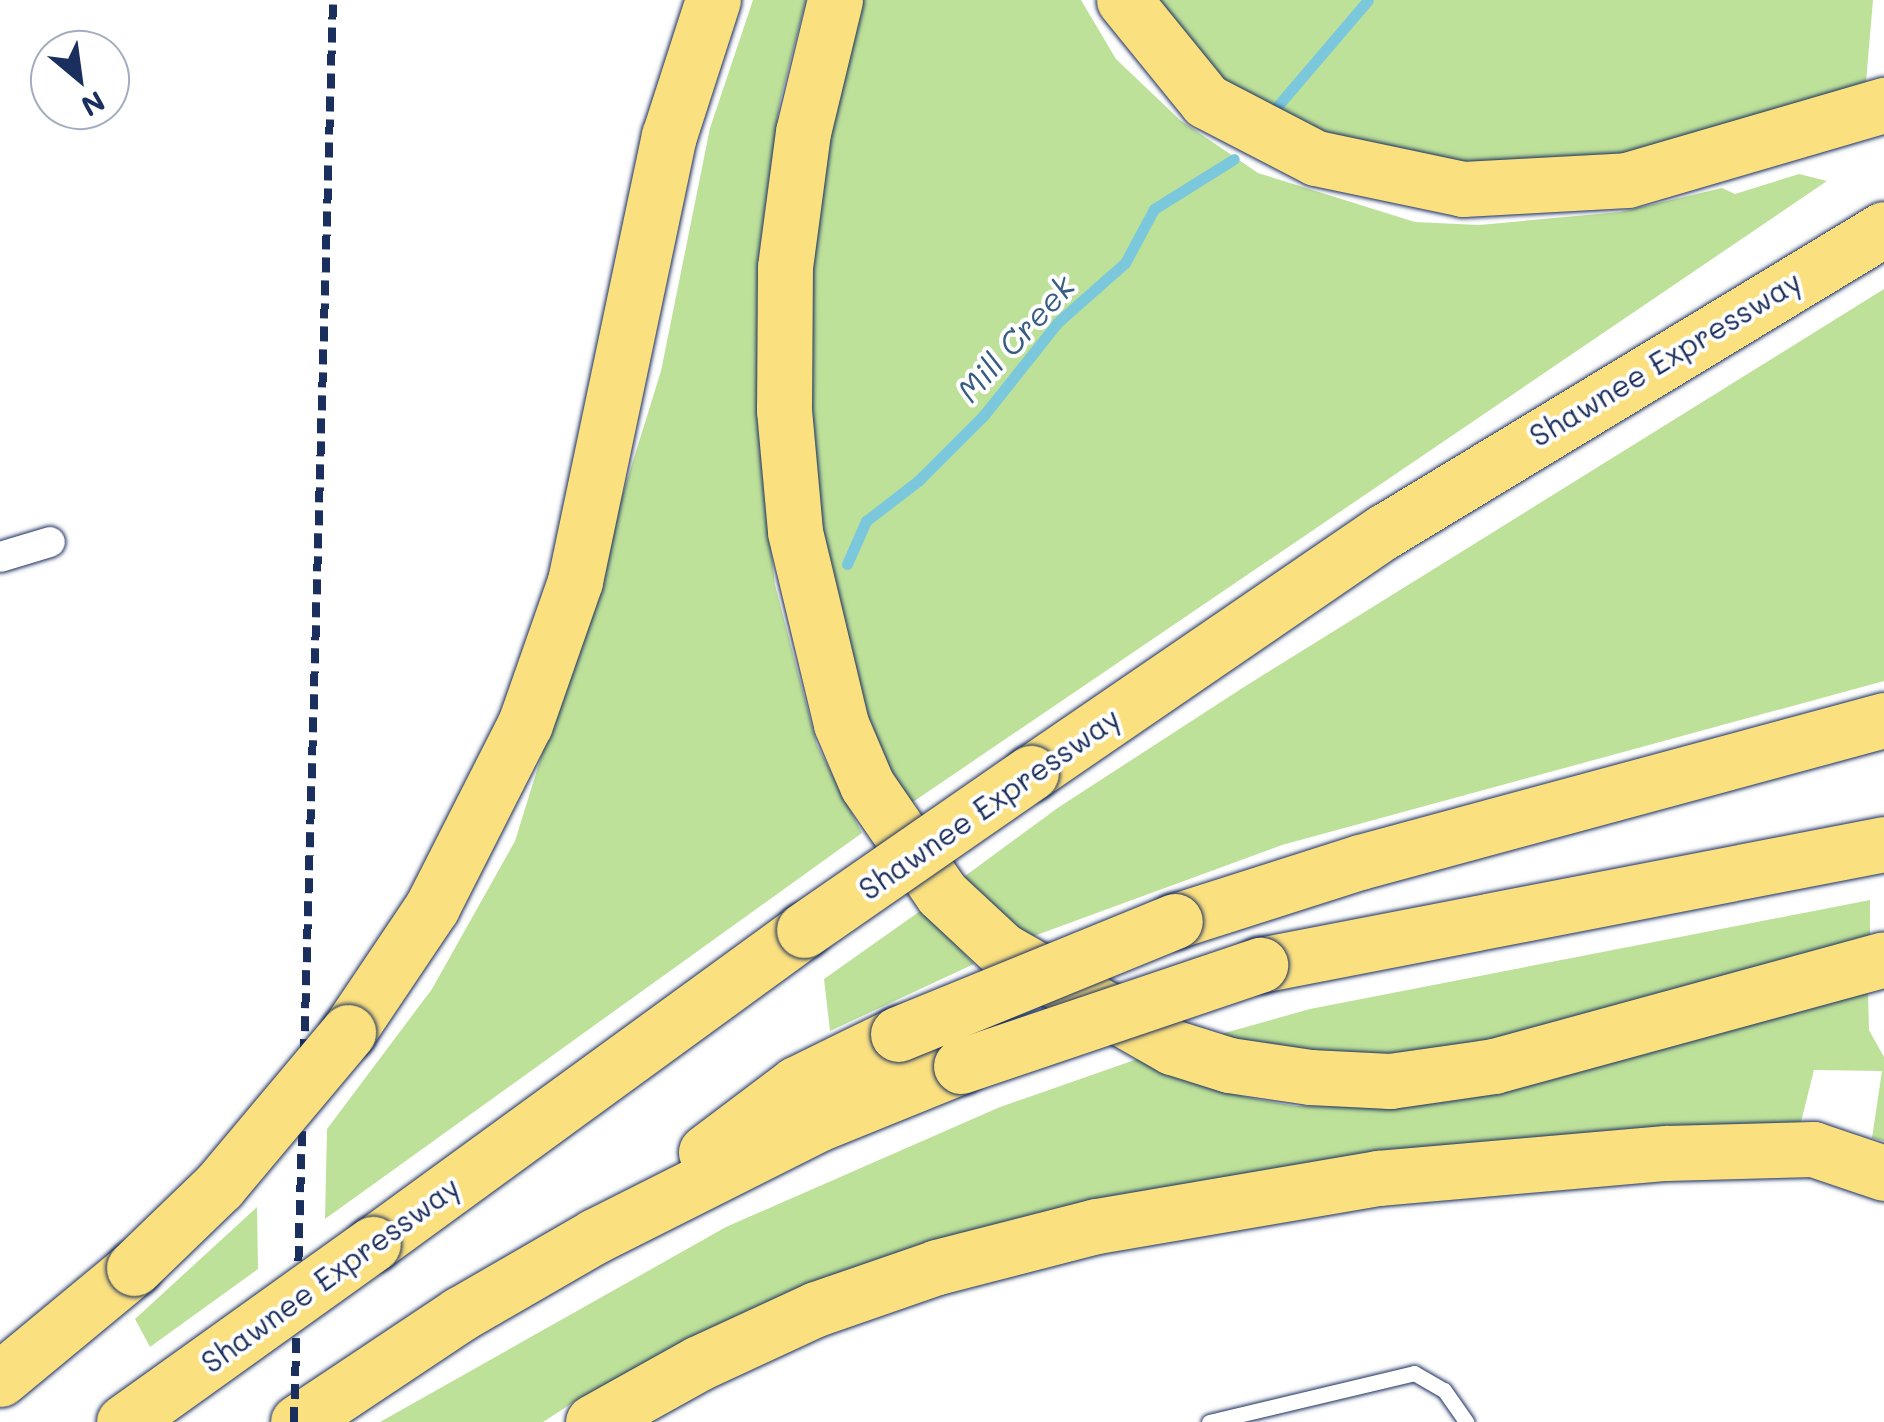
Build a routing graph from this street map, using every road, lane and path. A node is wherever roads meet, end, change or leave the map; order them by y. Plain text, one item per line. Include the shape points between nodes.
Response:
1 (714, 0) edge
2 (835, 0) edge
3 (1124, 0) edge
4 (1874, 110) edge
5 (1875, 234) edge
6 (50, 542) dead end
7 (0, 557) edge
8 (1876, 722) edge
9 (1884, 844) edge
10 (1875, 962) edge
11 (1884, 1174) edge
12 (596, 1236) junction
13 (0, 1379) edge
14 (124, 1422) edge
15 (298, 1422) edge
16 (593, 1422) edge
17 (1209, 1422) edge
18 (1466, 1422) edge

1 - 13 highway, bridge via 669,136 575,581 525,724 432,908 348,1032 219,1186 134,1268
2 - 10 highway via 803,132 785,268 784,410 795,532 841,724 867,785 942,894 1002,950 1172,1047 1229,1065 1390,1082 1494,1066
3 - 4 highway via 1206,101 1316,158 1463,189 1627,180
5 - 14 highway, Shawnee Expressway, bridge via 1402,520 804,930
6 - 7 street
8 - 12 highway, bridge via 1360,862 1176,920 898,1034 796,1084
9 - 12 highway, bridge via 1260,965 961,1066 818,1124
11 - 16 highway via 1813,1149 1666,1153 1378,1178 1097,1226 936,1267 816,1310 698,1363
12 - 15 highway via 460,1314
17 - 18 lane via 1414,1372 1444,1390

